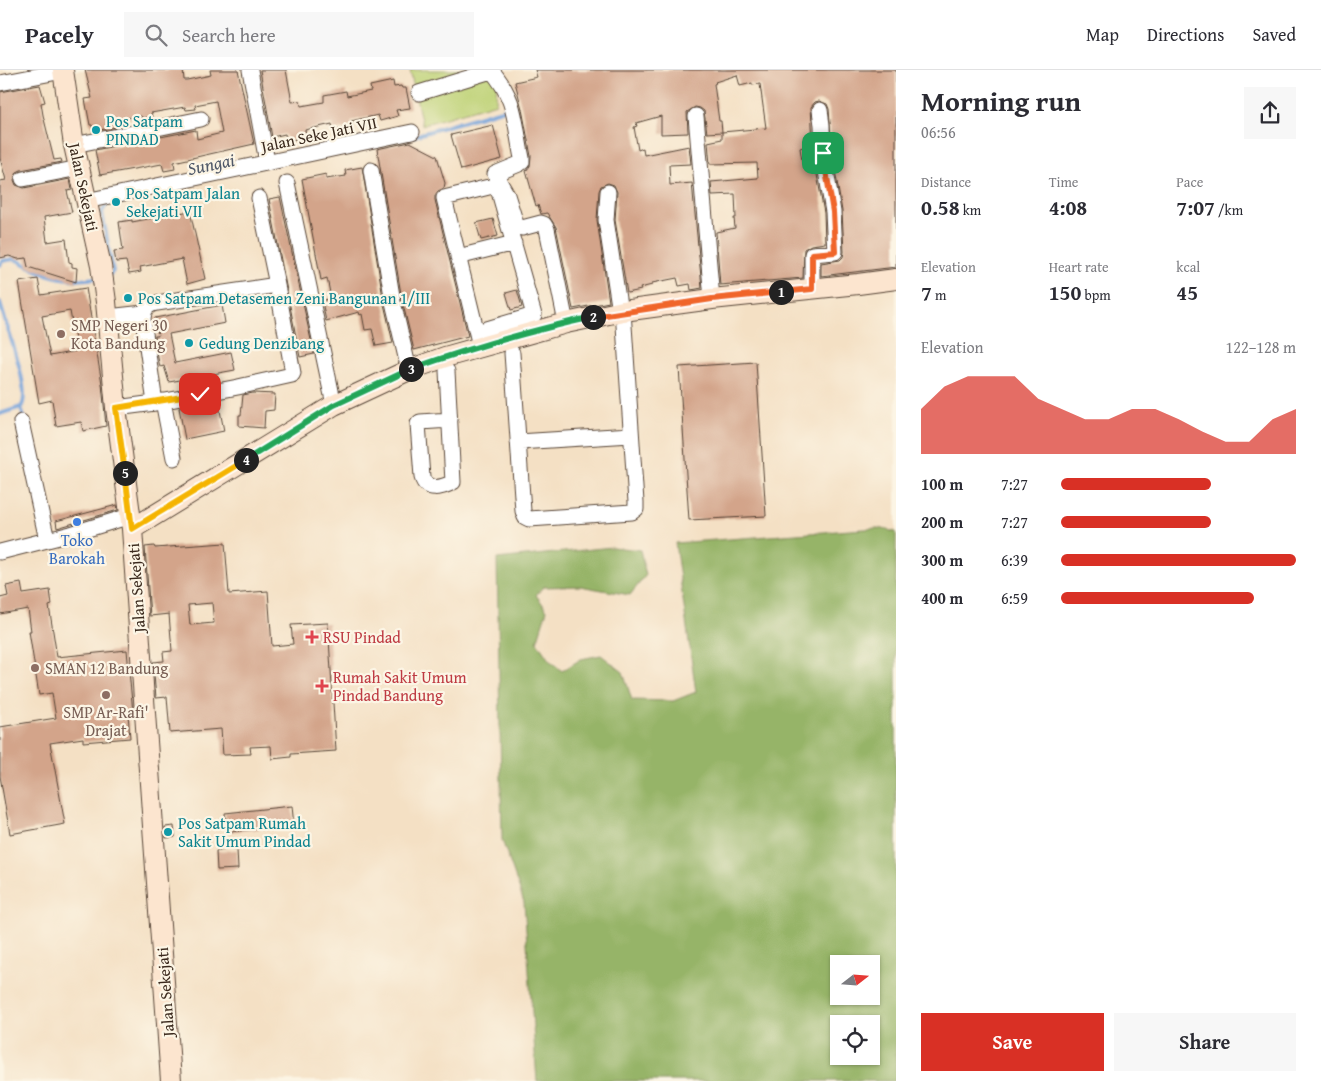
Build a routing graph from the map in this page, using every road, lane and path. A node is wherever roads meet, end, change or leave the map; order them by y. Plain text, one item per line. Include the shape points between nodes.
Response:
1 (63, 70) edge
2 (250, 70) edge
3 (491, 70) edge
4 (0, 83) edge
5 (419, 92) dead end
6 (820, 110) dead end
7 (696, 116) dead end
8 (201, 120) dead end
9 (412, 132) dead end
10 (74, 145) junction
11 (267, 162) junction
12 (79, 168) junction
13 (371, 170) dead end
14 (24, 179) dead end
15 (287, 182) dead end
16 (608, 192) dead end
17 (259, 198) dead end
18 (86, 201) junction
19 (514, 243) junction
20 (458, 257) junction
21 (896, 279) edge
22 (277, 285) junction
23 (812, 289) junction
24 (712, 299) junction
25 (622, 312) junction
26 (144, 313) junction
27 (108, 317) junction
28 (566, 323) junction
29 (478, 339) junction
30 (512, 354) dead end
31 (409, 370) junction
32 (447, 371) dead end
33 (159, 402) junction
34 (334, 405) junction
35 (116, 408) junction
36 (450, 420) dead end
37 (21, 422) dead end
38 (631, 435) junction
39 (518, 442) junction
40 (174, 458) dead end
41 (131, 522) junction
42 (47, 540) junction
43 (0, 552) edge
44 (171, 1081) edge

1 - 4 street
1 - 10 street, Jalan Sekejati
2 - 11 street
3 - 5 street
3 - 28 street via 506,91 515,114 522,158 519,164 495,174 507,196 517,227 541,223 547,229
6 - 23 street via 835,252 812,254
7 - 24 street
8 - 10 street
9 - 11 street, Jalan Seke Jati VII
10 - 12 street, Jalan Sekejati
11 - 18 street, Jalan Seke Jati VII
12 - 14 street
12 - 18 street, Jalan Sekejati
13 - 31 street via 392,302
15 - 34 street
16 - 25 street via 606,220
17 - 22 street
18 - 27 street, Jalan Sekejati
19 - 20 street
19 - 20 street via 497,185 444,198
19 - 29 street via 534,315
20 - 29 street
21 - 23 street
22 - 26 street via 151,304
22 - 33 street via 292,375
23 - 24 street
24 - 25 street
25 - 28 street
25 - 38 street
26 - 27 street
26 - 33 street
27 - 35 street, Jalan Sekejati
28 - 29 street
29 - 31 street
30 - 39 street
31 - 34 street
32 - 36 street
33 - 35 street
33 - 40 street
34 - 41 street
35 - 41 street, Jalan Sekejati
37 - 42 street
38 - 39 street
38 - 39 street via 636,509 628,513 525,517
41 - 42 street
41 - 44 street, Jalan Sekejati
42 - 43 street

